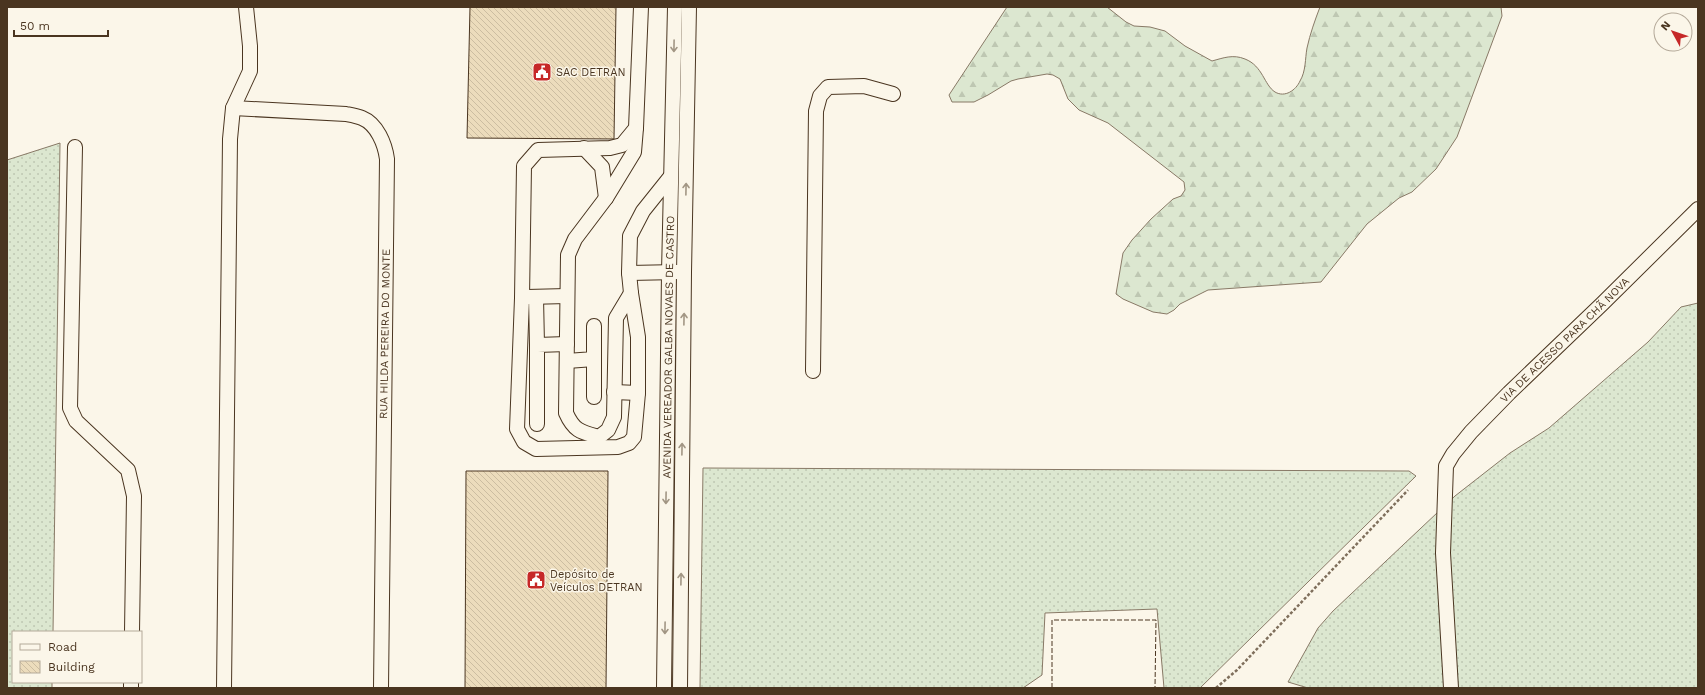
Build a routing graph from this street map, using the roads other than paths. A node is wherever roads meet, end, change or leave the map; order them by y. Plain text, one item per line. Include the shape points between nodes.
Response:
1 (246, 7) edge
2 (641, 7) edge
3 (675, 7) edge
4 (689, 7) edge
5 (892, 94) dead end
6 (233, 108) junction
7 (636, 128) junction
8 (74, 147) dead end
9 (584, 148) junction
10 (671, 176) junction
11 (606, 198) junction
12 (1698, 209) edge
13 (669, 272) junction
14 (684, 272) junction
15 (630, 273) junction
16 (631, 293) junction
17 (567, 296) junction
18 (529, 297) junction
19 (594, 326) dead end
20 (567, 344) junction
21 (537, 345) junction
22 (594, 359) junction
23 (567, 361) junction
24 (813, 371) dead end
25 (614, 392) junction
26 (638, 393) junction
27 (594, 398) dead end
28 (537, 424) dead end
29 (132, 631) edge
30 (224, 688) edge
31 (381, 688) edge
32 (664, 688) edge
33 (680, 688) edge
34 (1451, 688) edge

1 - 6 street via 250,71
2 - 7 street
3 -> 10 street, AVENIDA VEREADOR GALBA NOVAES DE CASTRO
14 -> 4 street, AVENIDA VEREADOR GALBA NOVAES DE CASTRO
5 - 24 street via 864,86 828,87 820,96 816,111
6 - 30 street via 230,140
6 - 31 street, RUA HILDA PEREIRA DO MONTE via 346,114 362,118 372,125 385,148 387,159
7 - 9 street via 622,145 610,148
7 - 11 street via 634,152
8 - 29 street via 70,408 76,421 128,470 134,496
9 - 11 street via 602,167
9 - 18 street via 538,150 524,166
10 - 13 street, AVENIDA VEREADOR GALBA NOVAES DE CASTRO
10 - 15 street via 643,211 630,236
11 - 17 street via 575,239 568,255
12 - 34 street, VIA DE ACESSO PARA CHÃ NOVA via 1509,393 1471,432 1446,466 1442,554
13 - 14 street
13 - 15 street
13 -> 32 street, AVENIDA VEREADOR GALBA NOVAES DE CASTRO
33 -> 14 street, AVENIDA VEREADOR GALBA NOVAES DE CASTRO
15 - 16 street
16 - 25 street via 616,318
16 - 26 street via 638,337
17 - 18 street
17 - 20 street
18 - 21 street
18 - 26 street via 518,429 524,442 536,449 618,447 628,443 634,437
19 - 22 street
20 - 21 street
20 - 23 street
21 - 28 street
22 - 23 street
22 - 27 street
23 - 25 street via 566,413 570,423 580,432 599,437 608,430 614,417
25 - 26 street

